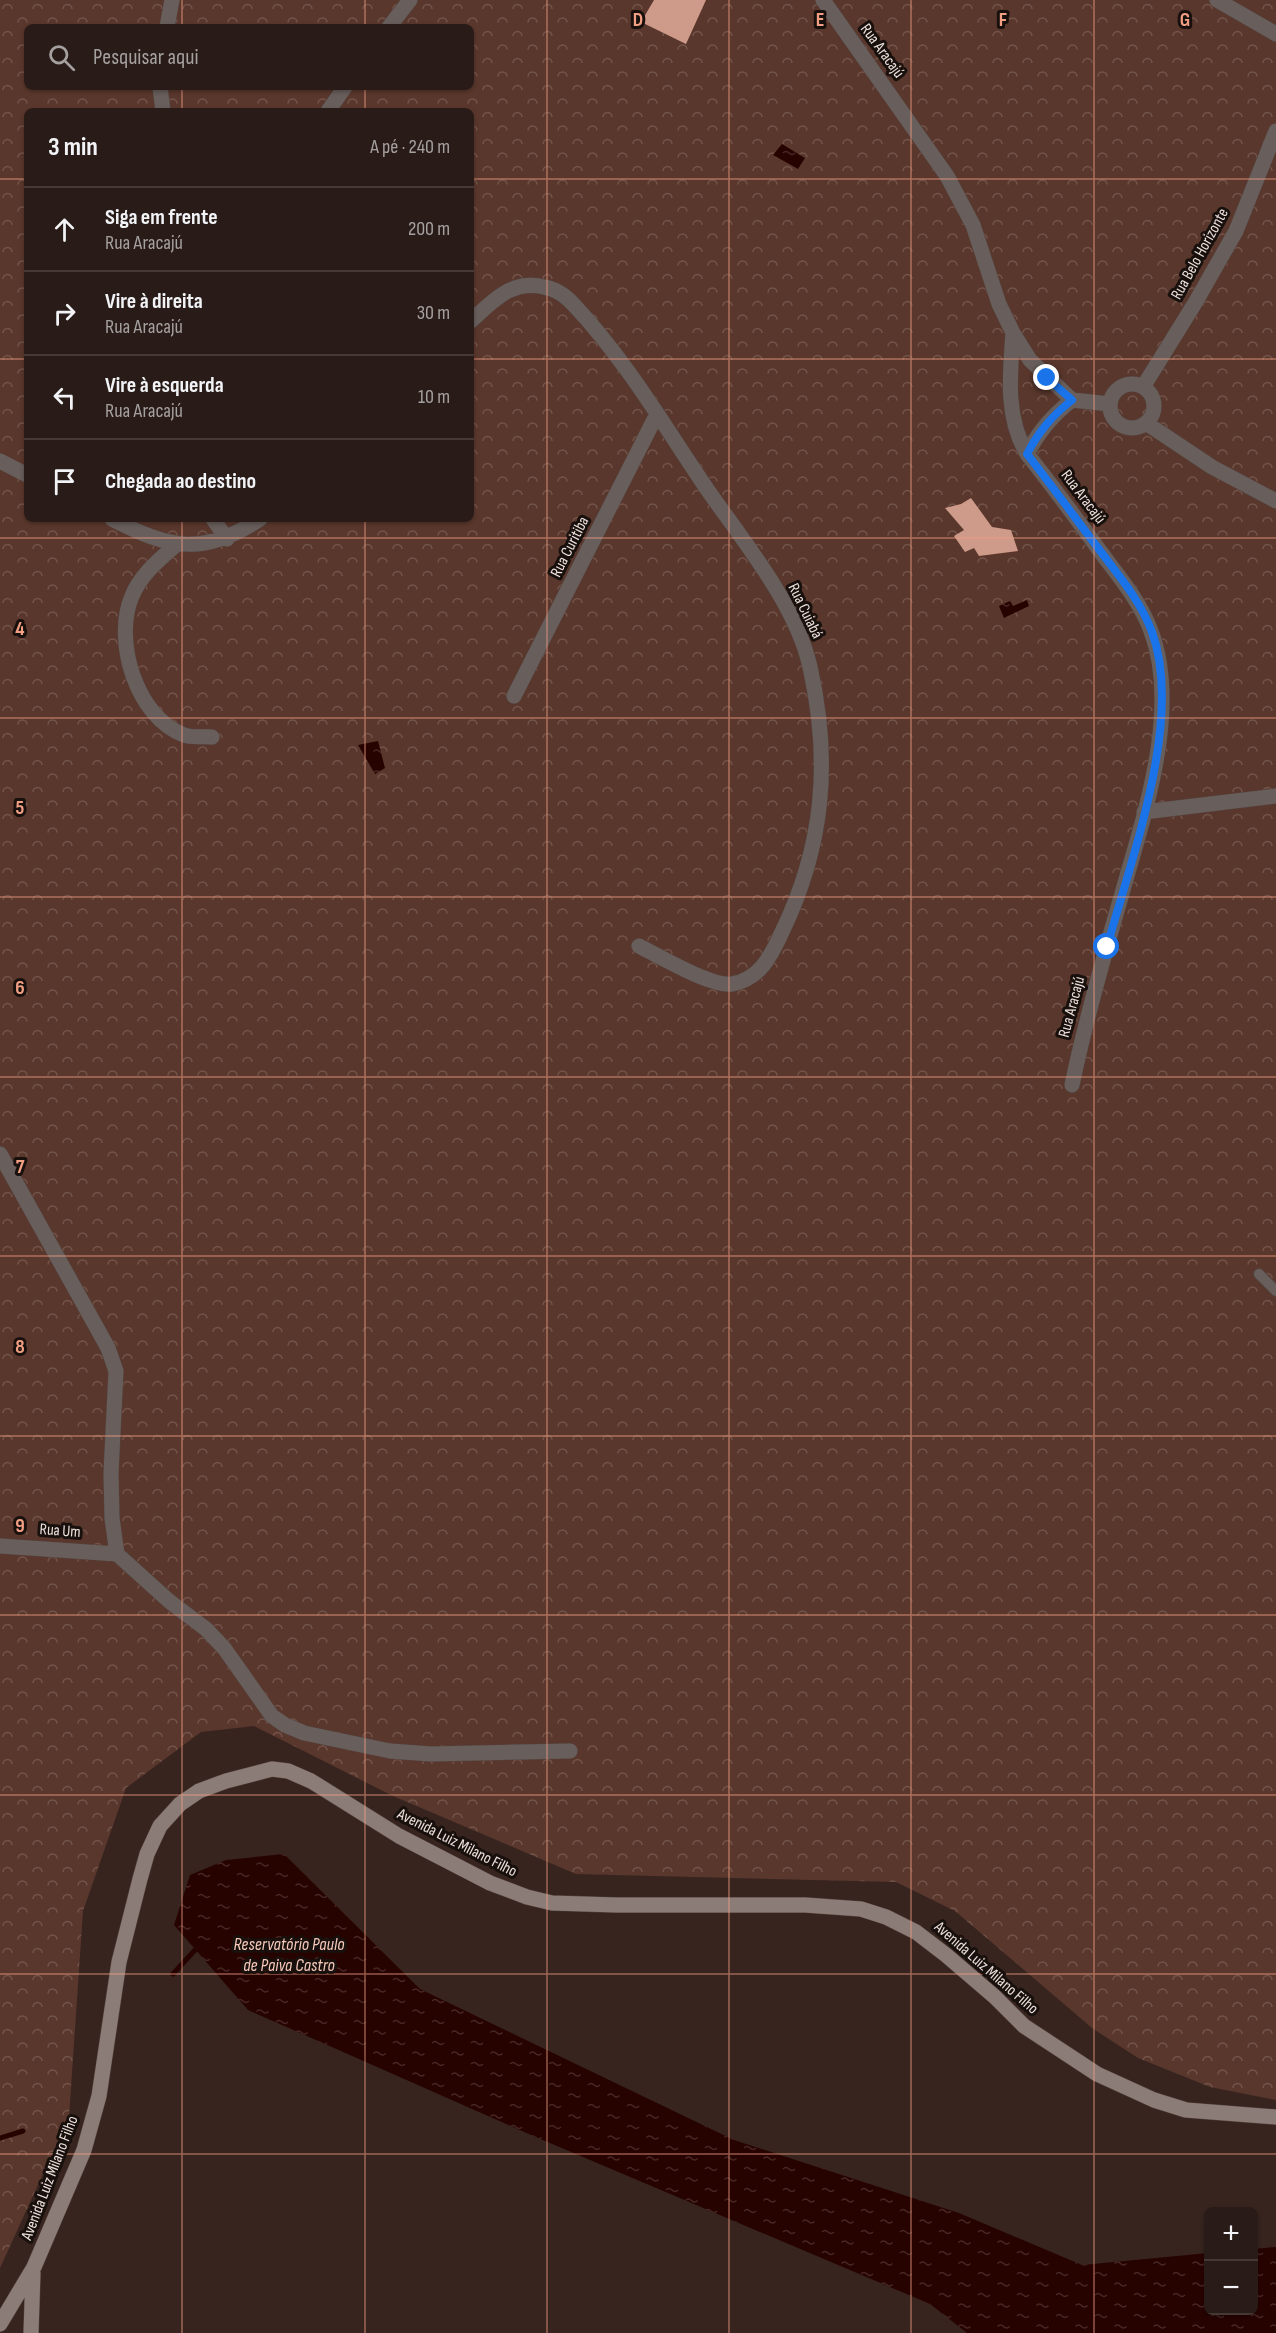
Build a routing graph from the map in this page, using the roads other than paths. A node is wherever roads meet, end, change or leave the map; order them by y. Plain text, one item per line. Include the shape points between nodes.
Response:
1 (172, 0) edge
2 (410, 0) edge
3 (823, 0) edge
4 (1217, 0) edge
5 (167, 24) edge
6 (390, 24) edge
7 (1275, 37) edge
8 (160, 90) edge
9 (343, 90) edge
10 (163, 108) edge
11 (330, 108) edge
12 (1276, 131) edge
13 (474, 318) edge
14 (1013, 333) junction
15 (1143, 387) junction
16 (1072, 400) junction
17 (1110, 404) junction
18 (657, 414) junction
19 (1146, 423) junction
20 (1027, 454) junction
21 (0, 461) edge
22 (24, 473) edge
23 (1276, 501) edge
24 (118, 522) edge
25 (215, 522) edge
26 (255, 522) edge
27 (226, 538) junction
28 (177, 544) junction
29 (514, 696) dead end
30 (212, 737) dead end
31 (1276, 796) edge
32 (1144, 812) junction
33 (639, 946) dead end
34 (1072, 1085) dead end
35 (0, 1154) edge
36 (1259, 1274) dead end
37 (1276, 1291) edge
38 (0, 1546) edge
39 (117, 1554) junction
40 (570, 1751) dead end
41 (1276, 2117) edge
42 (34, 2267) junction
43 (0, 2324) edge
44 (31, 2333) edge

1 - 5 street
2 - 6 street
3 - 14 street, Rua Aracajú via 947,176 973,225 999,304
4 - 7 street
8 - 10 street
9 - 11 street
12 - 15 street, Rua Belo Horizonte via 1236,231
13 - 18 street, Rua Cuiabá via 516,286 529,284 562,294 600,337
14 - 16 street, Rua Aracajú via 1030,360
14 - 20 street, Rua Aracajú via 1009,391 1020,442
15 - 17 street via 1122,386
15 - 19 street via 1154,404
16 - 17 street
16 - 20 street via 1041,428
17 - 19 street via 1113,418 1124,427
18 - 29 street, Rua Curitiba
18 - 33 street, Rua Cuiabá via 758,561 800,638 810,666 820,734 820,801 816,840 797,901 760,971 730,984 702,978
19 - 23 street
20 - 32 street, Rua Aracajú via 1127,586 1152,632 1163,681 1163,715
21 - 22 street
24 - 28 street via 160,541
25 - 27 street
26 - 27 street
27 - 28 street via 196,545
28 - 30 street via 147,571 133,593 126,611 129,660 140,694 160,719 185,735
31 - 32 street
32 - 34 street, Rua Aracajú
35 - 39 street via 108,1348 116,1371 111,1473
36 - 37 lane
38 - 39 street, Rua Um
39 - 40 street via 206,1629 272,1716 304,1733 390,1751 430,1754
41 - 42 main road, Avenida Luiz Milano Filho via 1186,2110 1097,2074 1024,2026 916,1932 886,1917 861,1909 805,1905 616,1905 552,1903 527,1897 490,1883 399,1836 311,1781 272,1769 199,1791 180,1804 160,1826 147,1854 119,1962 99,2096 84,2150
42 - 43 main road, Avenida Luiz Milano Filho
42 - 44 main road, Avenida Luiz Milano Filho

